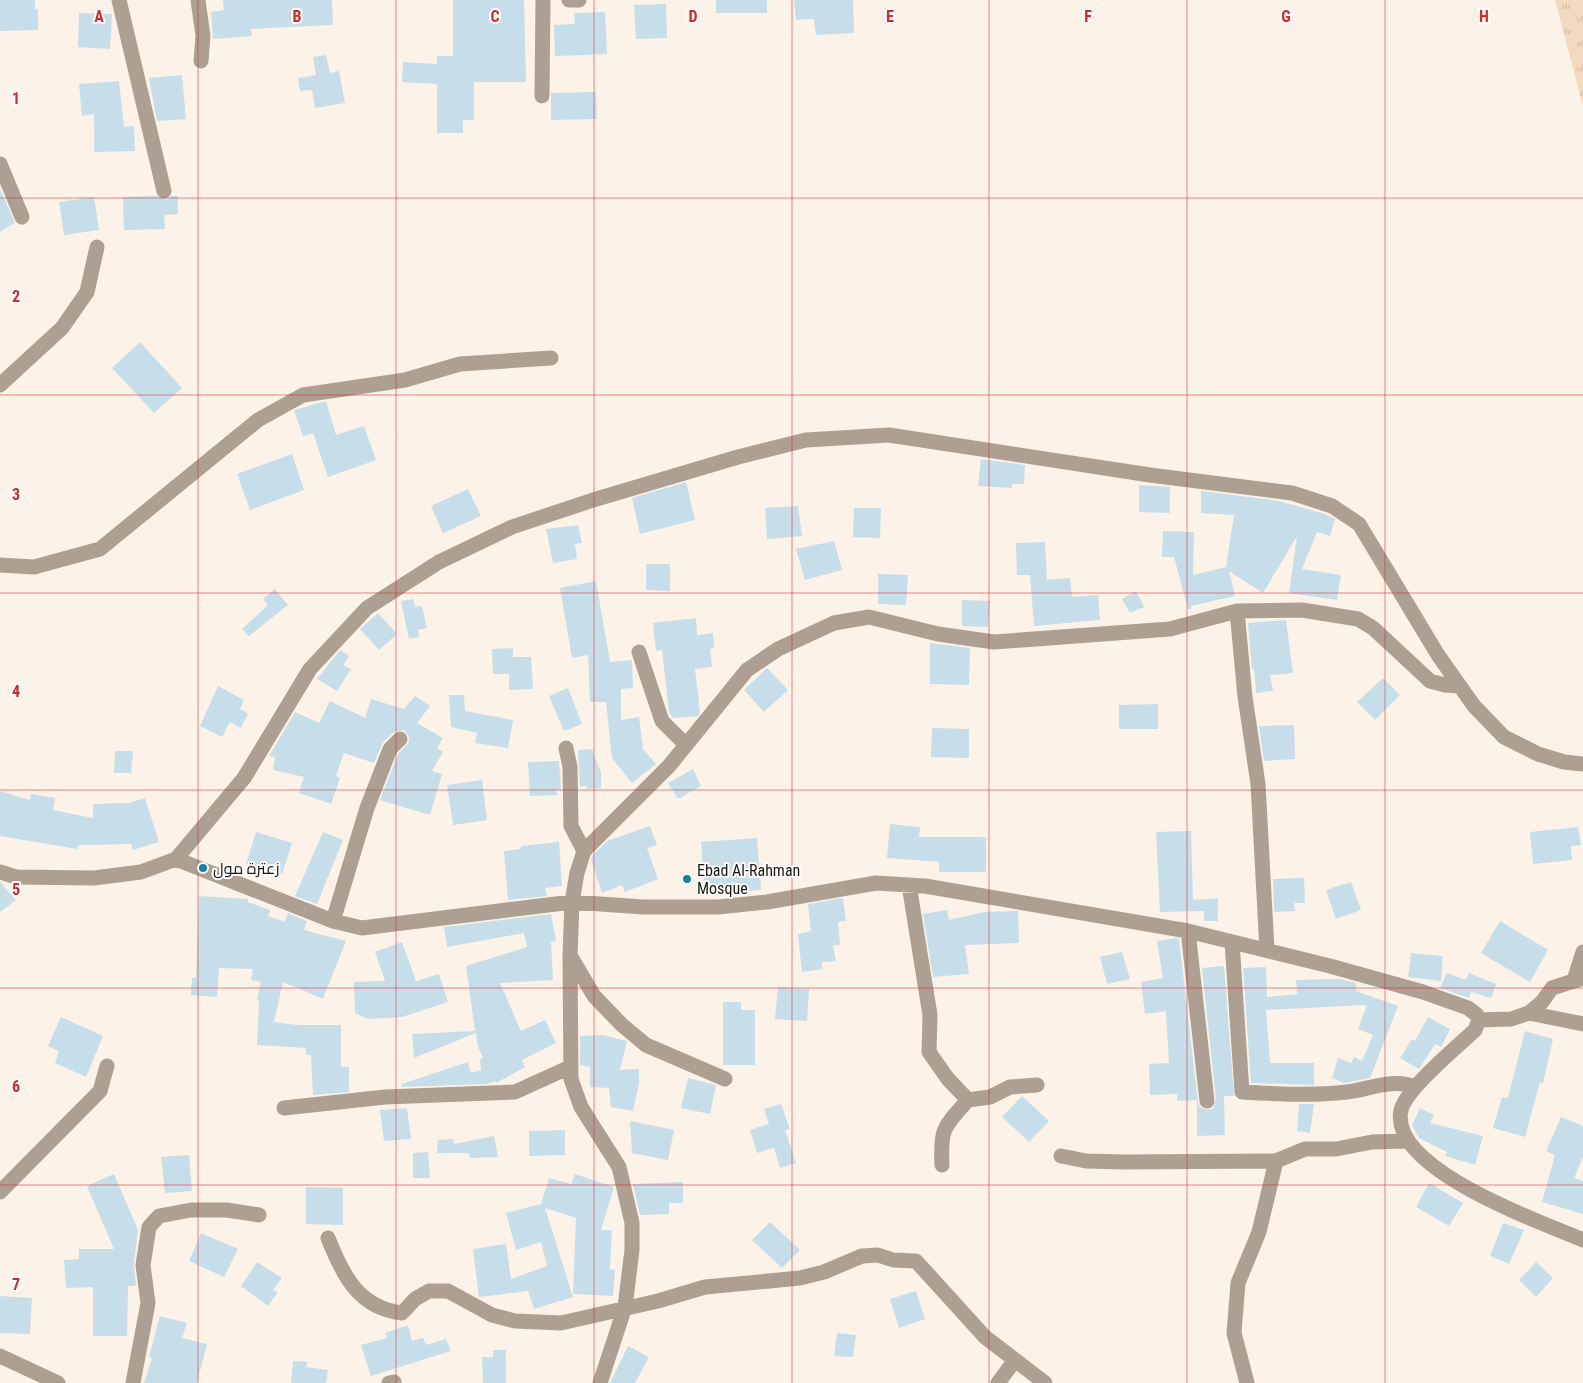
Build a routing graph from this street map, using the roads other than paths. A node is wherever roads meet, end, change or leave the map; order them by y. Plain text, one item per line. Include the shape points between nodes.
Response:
1 (119, 0) edge
2 (198, 0) edge
3 (543, 0) edge
4 (569, 0) edge
5 (579, 0) edge
6 (201, 61) dead end
7 (542, 96) dead end
8 (0, 164) edge
9 (164, 191) dead end
10 (22, 217) dead end
11 (97, 247) dead end
12 (551, 358) dead end
13 (0, 385) edge
14 (0, 565) edge
15 (1237, 611) junction
16 (639, 652) dead end
17 (1460, 686) junction
18 (400, 739) dead end
19 (686, 745) junction
20 (566, 748) dead end
21 (1583, 764) edge
22 (584, 851) junction
23 (176, 859) junction
24 (0, 872) edge
25 (909, 885) junction
26 (572, 902) junction
27 (333, 921) junction
28 (1188, 931) junction
29 (1232, 942) junction
30 (1267, 950) junction
31 (1583, 952) edge
32 (570, 956) junction
33 (1579, 979) edge
34 (1528, 1013) junction
35 (1478, 1020) junction
36 (1583, 1024) edge
37 (107, 1066) dead end
38 (570, 1067) junction
39 (725, 1079) dead end
40 (1037, 1085) dead end
41 (1415, 1087) junction
42 (968, 1100) junction
43 (1207, 1101) dead end
44 (284, 1108) dead end
45 (1406, 1141) junction
46 (1061, 1156) dead end
47 (1276, 1161) junction
48 (942, 1165) dead end
49 (0, 1192) edge
50 (259, 1214) dead end
51 (328, 1238) dead end
52 (1583, 1240) edge
53 (624, 1307) junction
54 (0, 1356) edge
55 (1015, 1360) junction
56 (58, 1383) edge
57 (133, 1383) edge
58 (600, 1383) edge
59 (998, 1383) edge
60 (1045, 1383) edge
61 (1247, 1383) edge

1 - 9 street
2 - 6 street via 203,36
3 - 7 street
4 - 5 street
8 - 10 street
11 - 13 street via 86,292 62,328
12 - 14 street via 460,364 405,380 303,395 258,420 100,549 34,567
15 - 17 street via 1302,610 1358,618 1430,681
15 - 19 street via 1170,629 994,642 938,634 870,617 834,623 778,649 746,670
15 - 30 street via 1258,784
16 - 19 street via 662,721
17 - 21 street via 1474,706 1504,736 1538,754
17 - 23 street via 1359,524 1332,506 1292,494 889,435 806,440 738,457 512,527 439,562 367,608 310,669 244,778
18 - 27 street via 390,749 367,808
19 - 22 street
20 - 22 street via 570,767 571,826
22 - 26 street
23 - 24 street via 141,872 94,878 16,877
23 - 27 street
25 - 26 street via 876,883 718,907
25 - 28 street
25 - 42 street via 930,1015 929,1052
26 - 27 street via 362,928
26 - 32 street
28 - 29 street
28 - 43 street
29 - 30 street
29 - 41 street via 1242,1092 1290,1095 1347,1092 1403,1082
30 - 35 street via 1423,992 1468,1008 1477,1014
31 - 33 street
32 - 38 street
32 - 39 street via 594,996 646,1045
33 - 34 street via 1552,988
34 - 35 street via 1511,1019
34 - 36 street
35 - 41 street via 1475,1030
37 - 49 street via 100,1091
38 - 44 street via 515,1092 385,1097
38 - 53 street via 581,1106 619,1167 632,1223 632,1250
40 - 42 street via 1010,1087 990,1096
41 - 45 street via 1401,1110 1401,1129
42 - 48 street via 943,1128
45 - 47 street via 1305,1148
45 - 52 street via 1455,1182
46 - 47 street via 1086,1161 1124,1162
47 - 61 street via 1259,1232 1238,1283 1234,1333
50 - 57 street via 191,1210 159,1216 150,1227 144,1265 148,1303
51 - 53 street via 341,1271 367,1302 384,1311 402,1313 414,1299 429,1291 448,1291 492,1315 515,1322 561,1323
53 - 55 street via 705,1287 800,1278 862,1256 878,1255 893,1260 916,1261 985,1337
53 - 58 street
54 - 56 street
55 - 59 street
55 - 60 street

